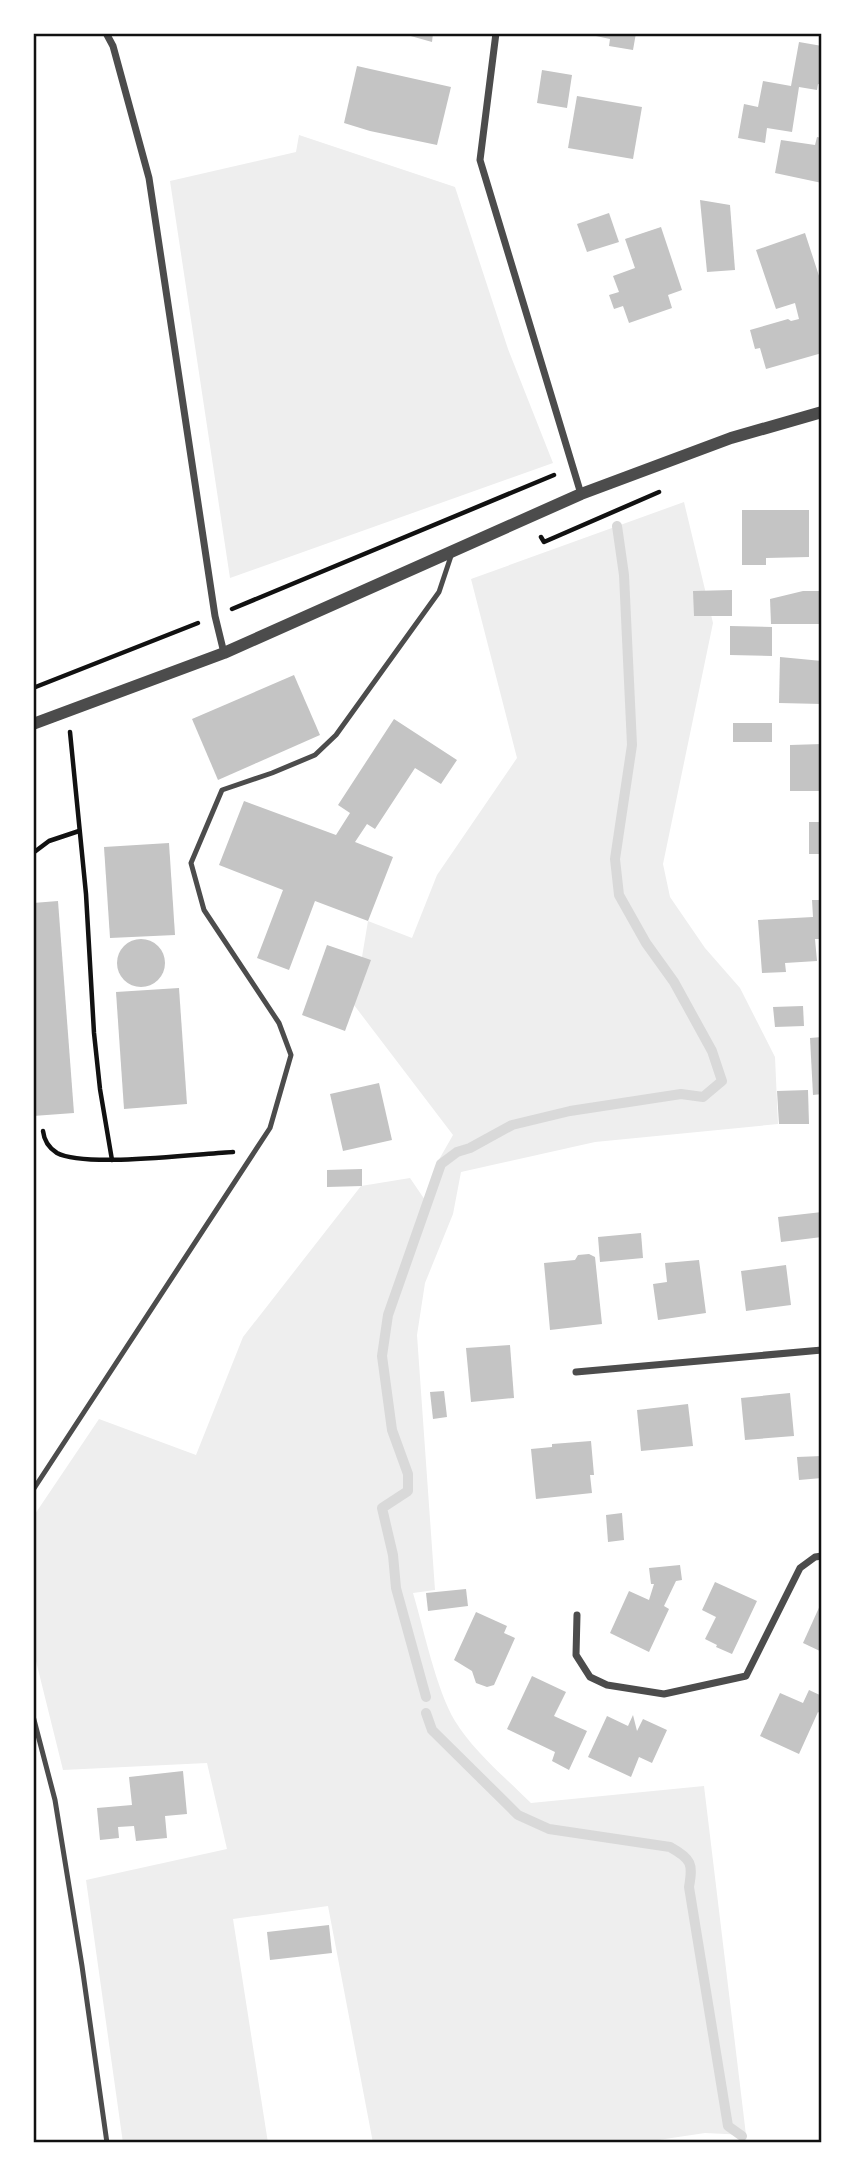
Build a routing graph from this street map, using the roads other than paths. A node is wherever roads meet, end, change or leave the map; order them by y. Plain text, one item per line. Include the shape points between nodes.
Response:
1 (106, 33) edge
2 (496, 33) edge
3 (822, 412) edge
4 (581, 494) junction
5 (452, 553) junction
6 (224, 653) junction
7 (33, 724) edge
8 (822, 1350) edge
9 (576, 1372) dead end
10 (33, 1490) edge
11 (822, 1556) edge
12 (577, 1615) dead end
13 (33, 1716) edge
14 (107, 2143) edge

1 - 6 street via 149,178
2 - 4 street via 480,160
3 - 4 street via 731,438
4 - 5 street
5 - 6 street
5 - 10 lane via 439,592 336,735 315,755 222,790 191,863 204,910 279,1023 291,1055 270,1128
6 - 7 street
8 - 9 street
11 - 12 street via 800,1568 746,1676 664,1694 607,1685 590,1676 576,1655
13 - 14 lane via 55,1800

